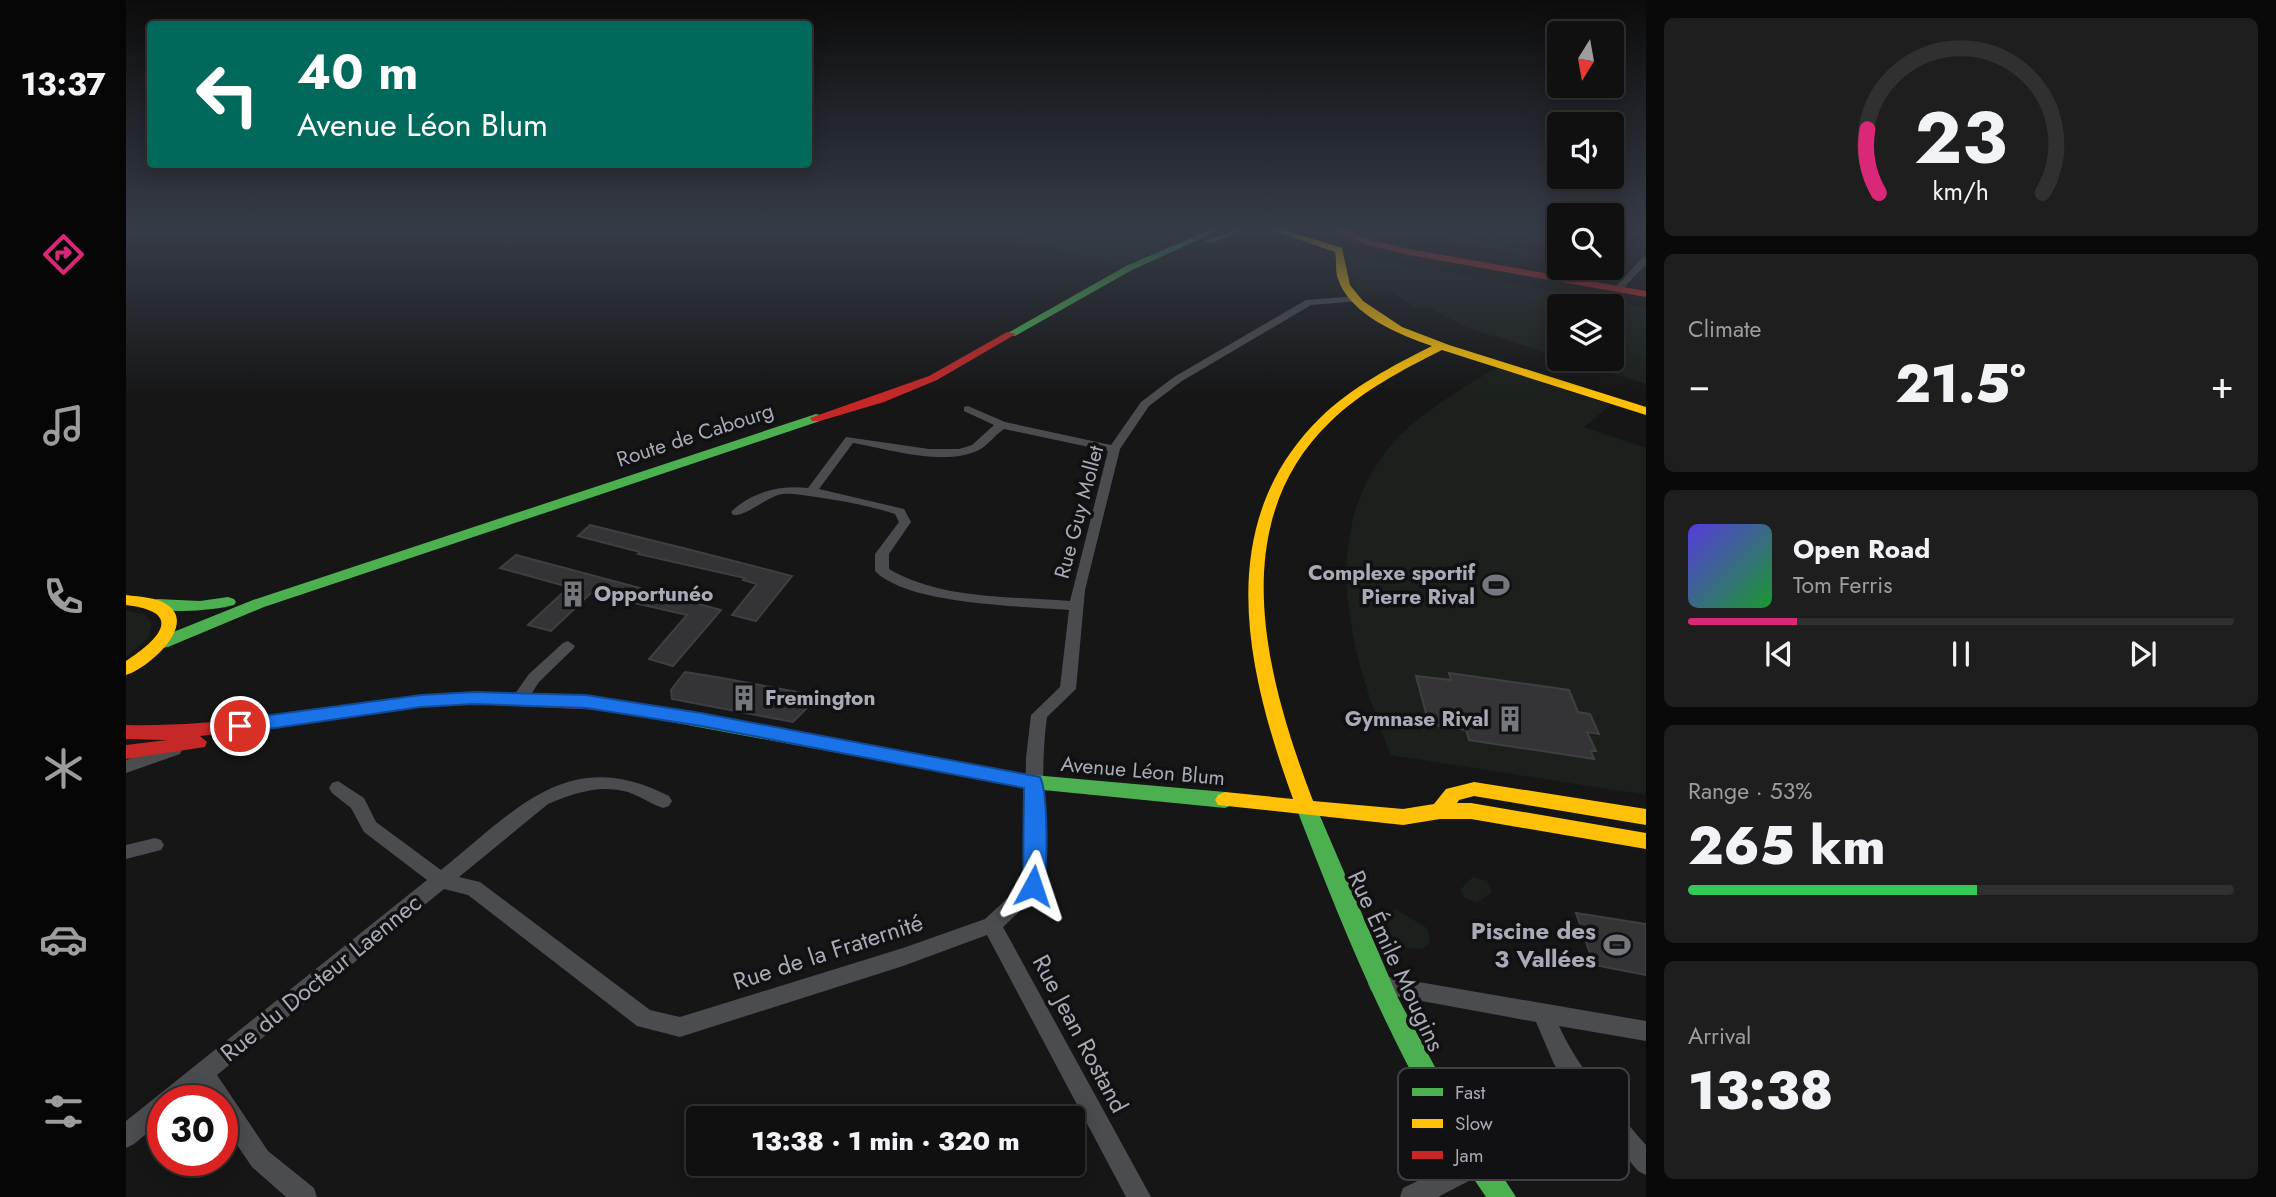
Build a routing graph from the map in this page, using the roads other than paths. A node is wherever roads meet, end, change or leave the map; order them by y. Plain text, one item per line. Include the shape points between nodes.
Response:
1 (1100, 285) edge
2 (1104, 285) edge
3 (1346, 285) edge
4 (1594, 285) edge
5 (1622, 285) edge
6 (1618, 289) junction
7 (1091, 290) junction
8 (1646, 294) edge
9 (1357, 299) junction
10 (1443, 345) junction
11 (968, 409) dead end
12 (1646, 411) edge
13 (1002, 425) junction
14 (1114, 449) junction
15 (810, 494) junction
16 (737, 512) dead end
17 (298, 589) junction
18 (126, 600) edge
19 (158, 604) junction
20 (1075, 606) junction
21 (162, 643) junction
22 (559, 649) dead end
23 (129, 669) edge
24 (520, 698) junction
25 (262, 724) junction
26 (126, 732) edge
27 (202, 741) junction
28 (126, 752) edge
29 (126, 766) edge
30 (1033, 782) junction
31 (338, 788) dead end
32 (663, 801) dead end
33 (1306, 808) junction
34 (1440, 811) junction
35 (1646, 817) edge
36 (1646, 841) edge
37 (155, 845) dead end
38 (126, 852) edge
39 (442, 881) junction
40 (992, 925) junction
41 (1376, 984) junction
42 (1542, 1011) junction
43 (1646, 1031) edge
44 (1420, 1068) edge
45 (1569, 1068) edge
46 (203, 1073) junction
47 (188, 1085) edge
48 (211, 1085) edge
49 (147, 1118) edge
50 (238, 1126) edge
51 (126, 1136) edge
52 (1629, 1143) edge
53 (1646, 1163) edge
54 (1446, 1180) edge
55 (1488, 1180) edge
56 (305, 1197) edge
57 (1139, 1197) edge
58 (1412, 1197) edge
59 (1502, 1197) edge

1 - 7 street
2 - 7 street
3 - 9 street
4 - 6 street
5 - 6 street
6 - 8 street
7 - 17 street, Route de Cabourg via 965,362 880,399 690,457
9 - 10 street via 1384,318
9 - 14 street, Rue Guy Mollet via 1313,300 1178,379 1145,404
10 - 12 street
10 - 33 street, Rue Émile Mougins via 1369,386 1305,439 1265,514 1256,598 1260,651 1272,712
11 - 13 street
13 - 14 street
13 - 15 street via 976,448 962,453 850,439
14 - 20 street, Rue Guy Mollet
15 - 16 street via 786,490
15 - 20 street via 900,512 905,522 882,554 882,571 904,585
17 - 19 street via 207,606
17 - 21 street via 206,620
18 - 19 street
19 - 21 street via 172,616
20 - 30 street, Rue Guy Mollet via 1068,689 1039,715
21 - 23 street
22 - 24 street
24 - 25 street, Avenue Léon Blum via 421,701
24 - 30 street, Avenue Léon Blum via 586,701
25 - 26 street, Avenue Léon Blum via 172,733
25 - 27 street, Avenue Léon Blum
27 - 28 street, Avenue Léon Blum
27 - 29 street
30 - 33 street, Avenue Léon Blum
30 - 40 street via 1033,886
31 - 39 street via 358,803 370,827
32 - 39 street, Rue du Docteur Laennec via 636,786 576,784 542,799
33 - 34 street, Avenue Léon Blum via 1403,817
33 - 41 street, Rue Émile Mougins
34 - 35 street, Avenue Léon Blum via 1453,794 1474,789
34 - 36 street, Avenue Léon Blum via 1471,811
37 - 38 street
39 - 40 street, Rue de la Fraternité via 473,888 645,1019 680,1027
39 - 46 street, Rue du Docteur Laennec
40 - 57 street, Rue Jean Rostand
41 - 42 street
41 - 44 street, Rue Émile Mougins
42 - 43 street
42 - 45 street
46 - 47 street, Rue du Docteur Laennec
46 - 48 street
49 - 51 street
50 - 56 street via 260,1159
52 - 53 street
54 - 58 street
55 - 59 street, Rue Émile Mougins

